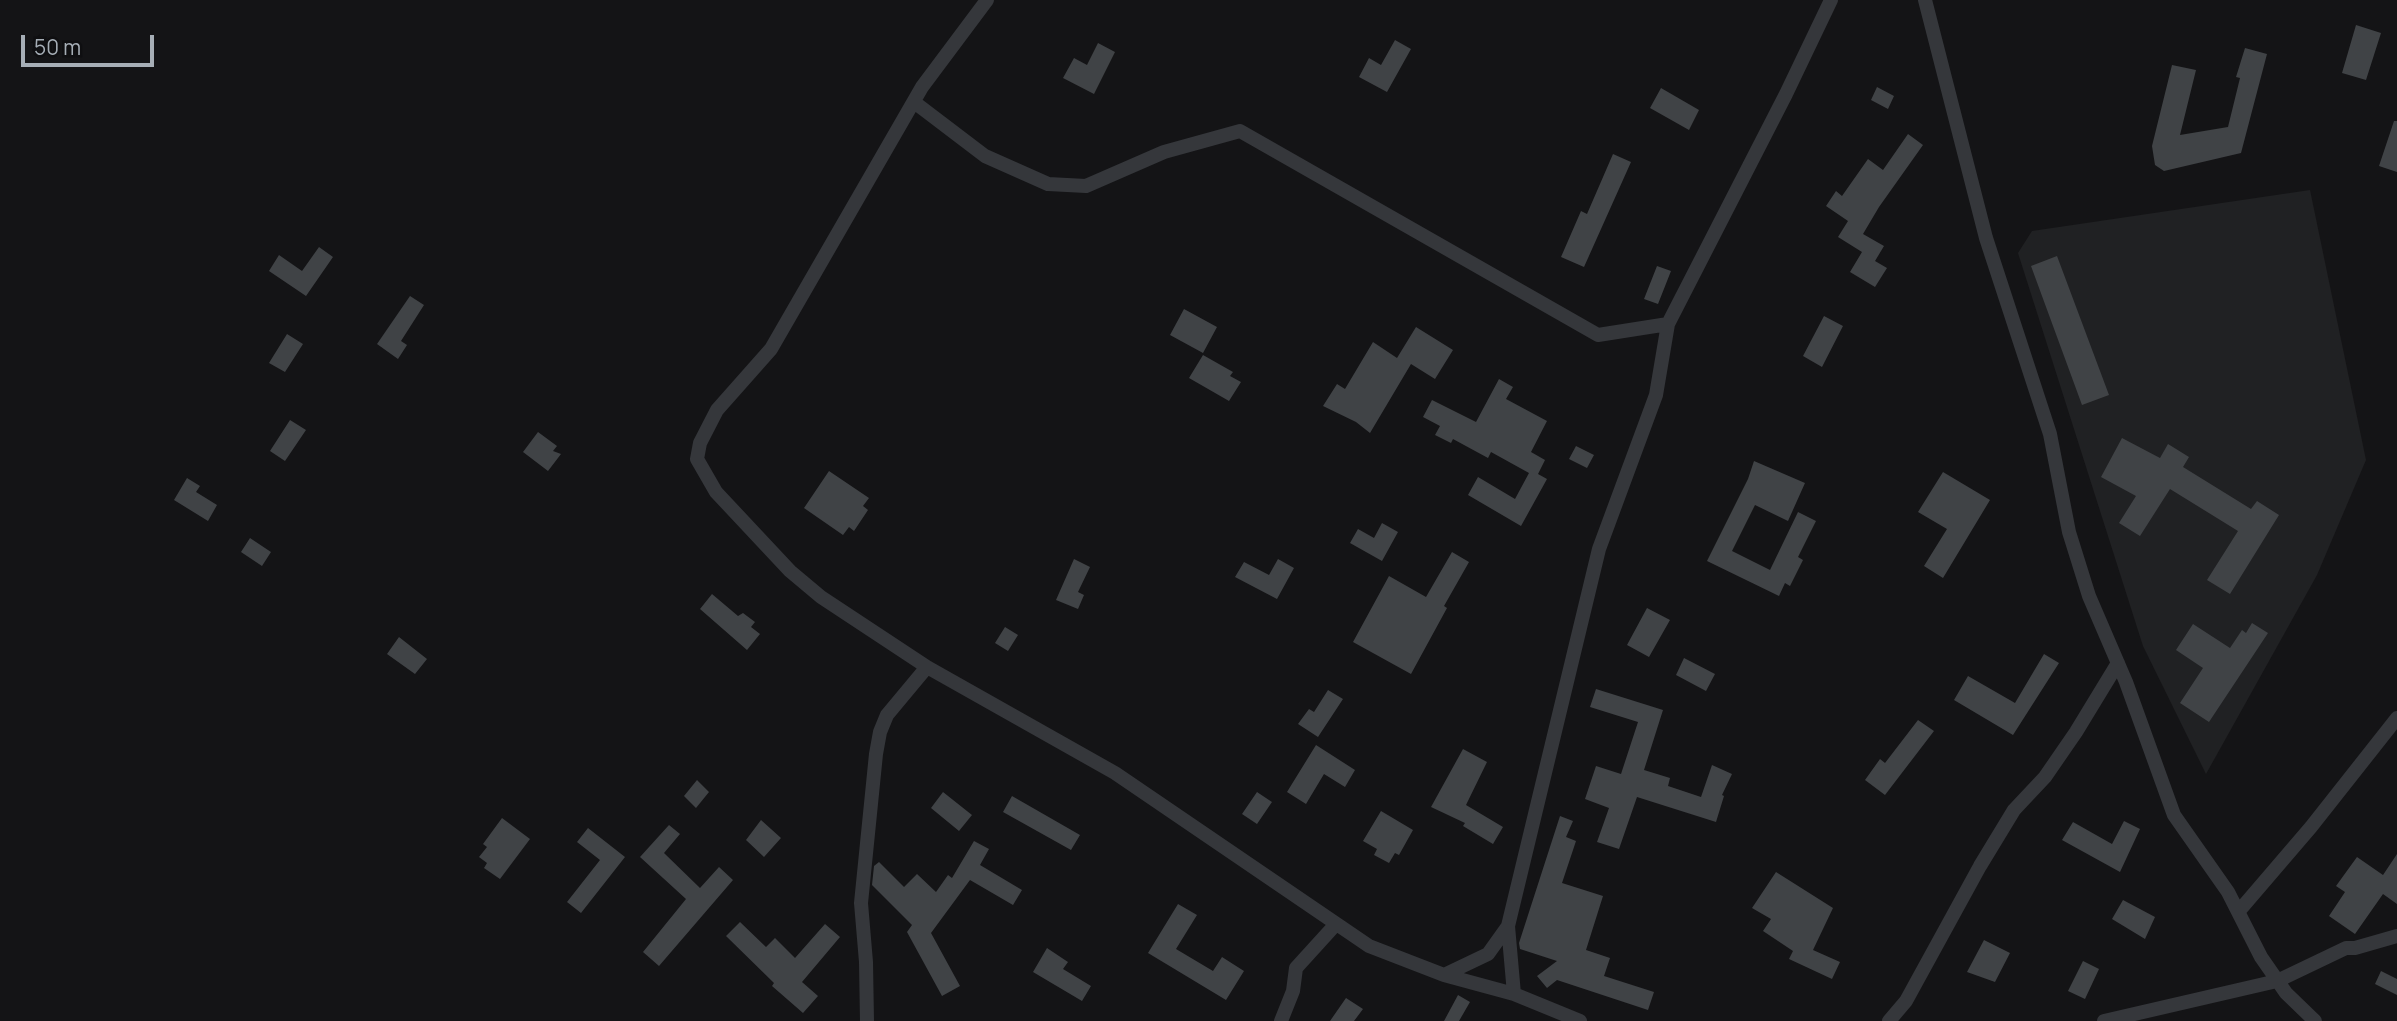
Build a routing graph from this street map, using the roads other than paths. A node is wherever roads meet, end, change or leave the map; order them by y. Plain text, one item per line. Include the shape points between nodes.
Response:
1 (987, 0) edge
2 (1831, 0) edge
3 (1924, 0) edge
4 (914, 102) junction
5 (1668, 324) junction
6 (2118, 663) junction
7 (928, 667) junction
8 (2397, 718) edge
9 (2239, 911) junction
10 (1336, 923) junction
11 (1508, 926) junction
12 (2397, 936) edge
13 (1444, 975) junction
14 (2277, 981) junction
15 (1514, 994) junction
16 (1906, 1001) junction
17 (867, 1021) edge
18 (1281, 1021) edge
19 (1580, 1021) edge
20 (1889, 1021) edge
21 (1903, 1021) edge
22 (2104, 1021) edge
23 (2315, 1021) edge

1 - 4 street
2 - 5 street
3 - 6 street via 1986,238 2050,434 2069,532 2089,596
4 - 5 street via 985,156 1048,184 1086,186 1164,152 1240,131 1598,335
4 - 7 street via 771,349 717,410 697,459 716,492 790,571 821,597
5 - 11 street via 1656,395 1600,549
6 - 9 street via 2174,815
6 - 16 street via 2045,777 2014,810
7 - 10 street via 1115,773
7 - 17 street via 887,715 876,754 861,903
8 - 9 street
9 - 14 street
10 - 13 street via 1369,946
10 - 18 street via 1296,968
11 - 13 street via 1488,954
11 - 15 street
12 - 14 street via 2346,948
13 - 15 street
14 - 22 street
14 - 23 street
15 - 19 street
16 - 20 street
16 - 21 street

